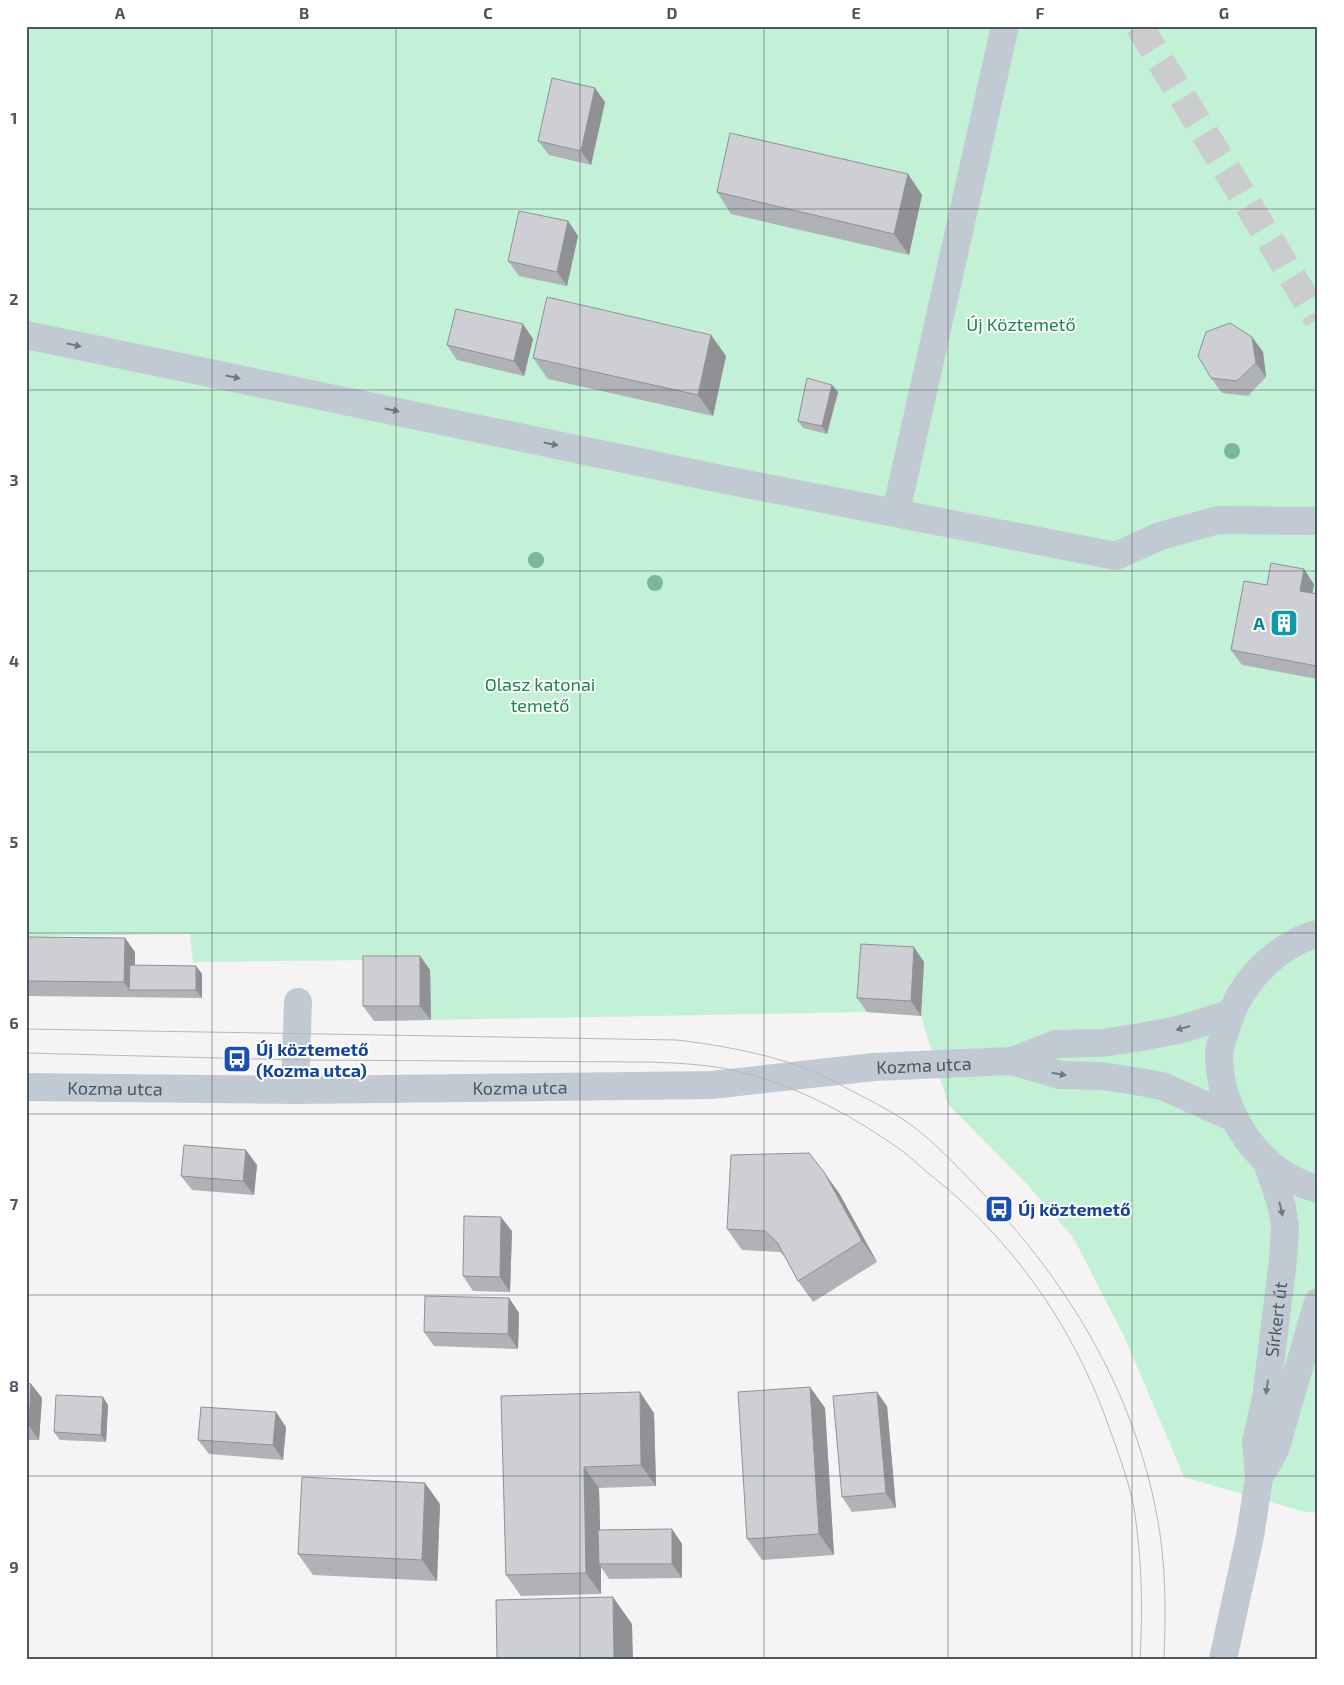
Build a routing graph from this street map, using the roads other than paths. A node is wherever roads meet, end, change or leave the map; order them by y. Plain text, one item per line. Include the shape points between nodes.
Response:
1 (1005, 26) edge
2 (26, 335) edge
3 (896, 512) junction
4 (1318, 521) edge
5 (1318, 934) edge
6 (298, 1002) dead end
7 (1230, 1014) junction
8 (1012, 1061) junction
9 (26, 1087) edge
10 (295, 1090) junction
11 (1234, 1118) junction
12 (1267, 1162) junction
13 (1318, 1189) edge
14 (1318, 1302) edge
15 (1259, 1478) junction
16 (1222, 1659) edge

1 - 3 street
2 -> 3 street via 716,478
3 - 4 street via 1116,556 1160,536 1218,520
5 - 7 street via 1288,946 1266,963 1246,985
6 - 10 street
7 -> 8 street, Kozma utca via 1141,1037 1102,1043 1056,1044
7 - 11 street via 1219,1052 1222,1085
8 - 10 street, Kozma utca via 874,1067 712,1085
8 -> 11 street, Kozma utca via 1060,1075 1101,1076 1162,1086
9 - 10 street, Kozma utca
11 - 12 street
12 - 13 street
12 -> 15 street, Sírkert út via 1282,1207 1285,1228 1266,1398 1256,1442
14 - 15 street, Sírkert út via 1275,1450
15 - 16 street, Sírkert út via 1250,1536

